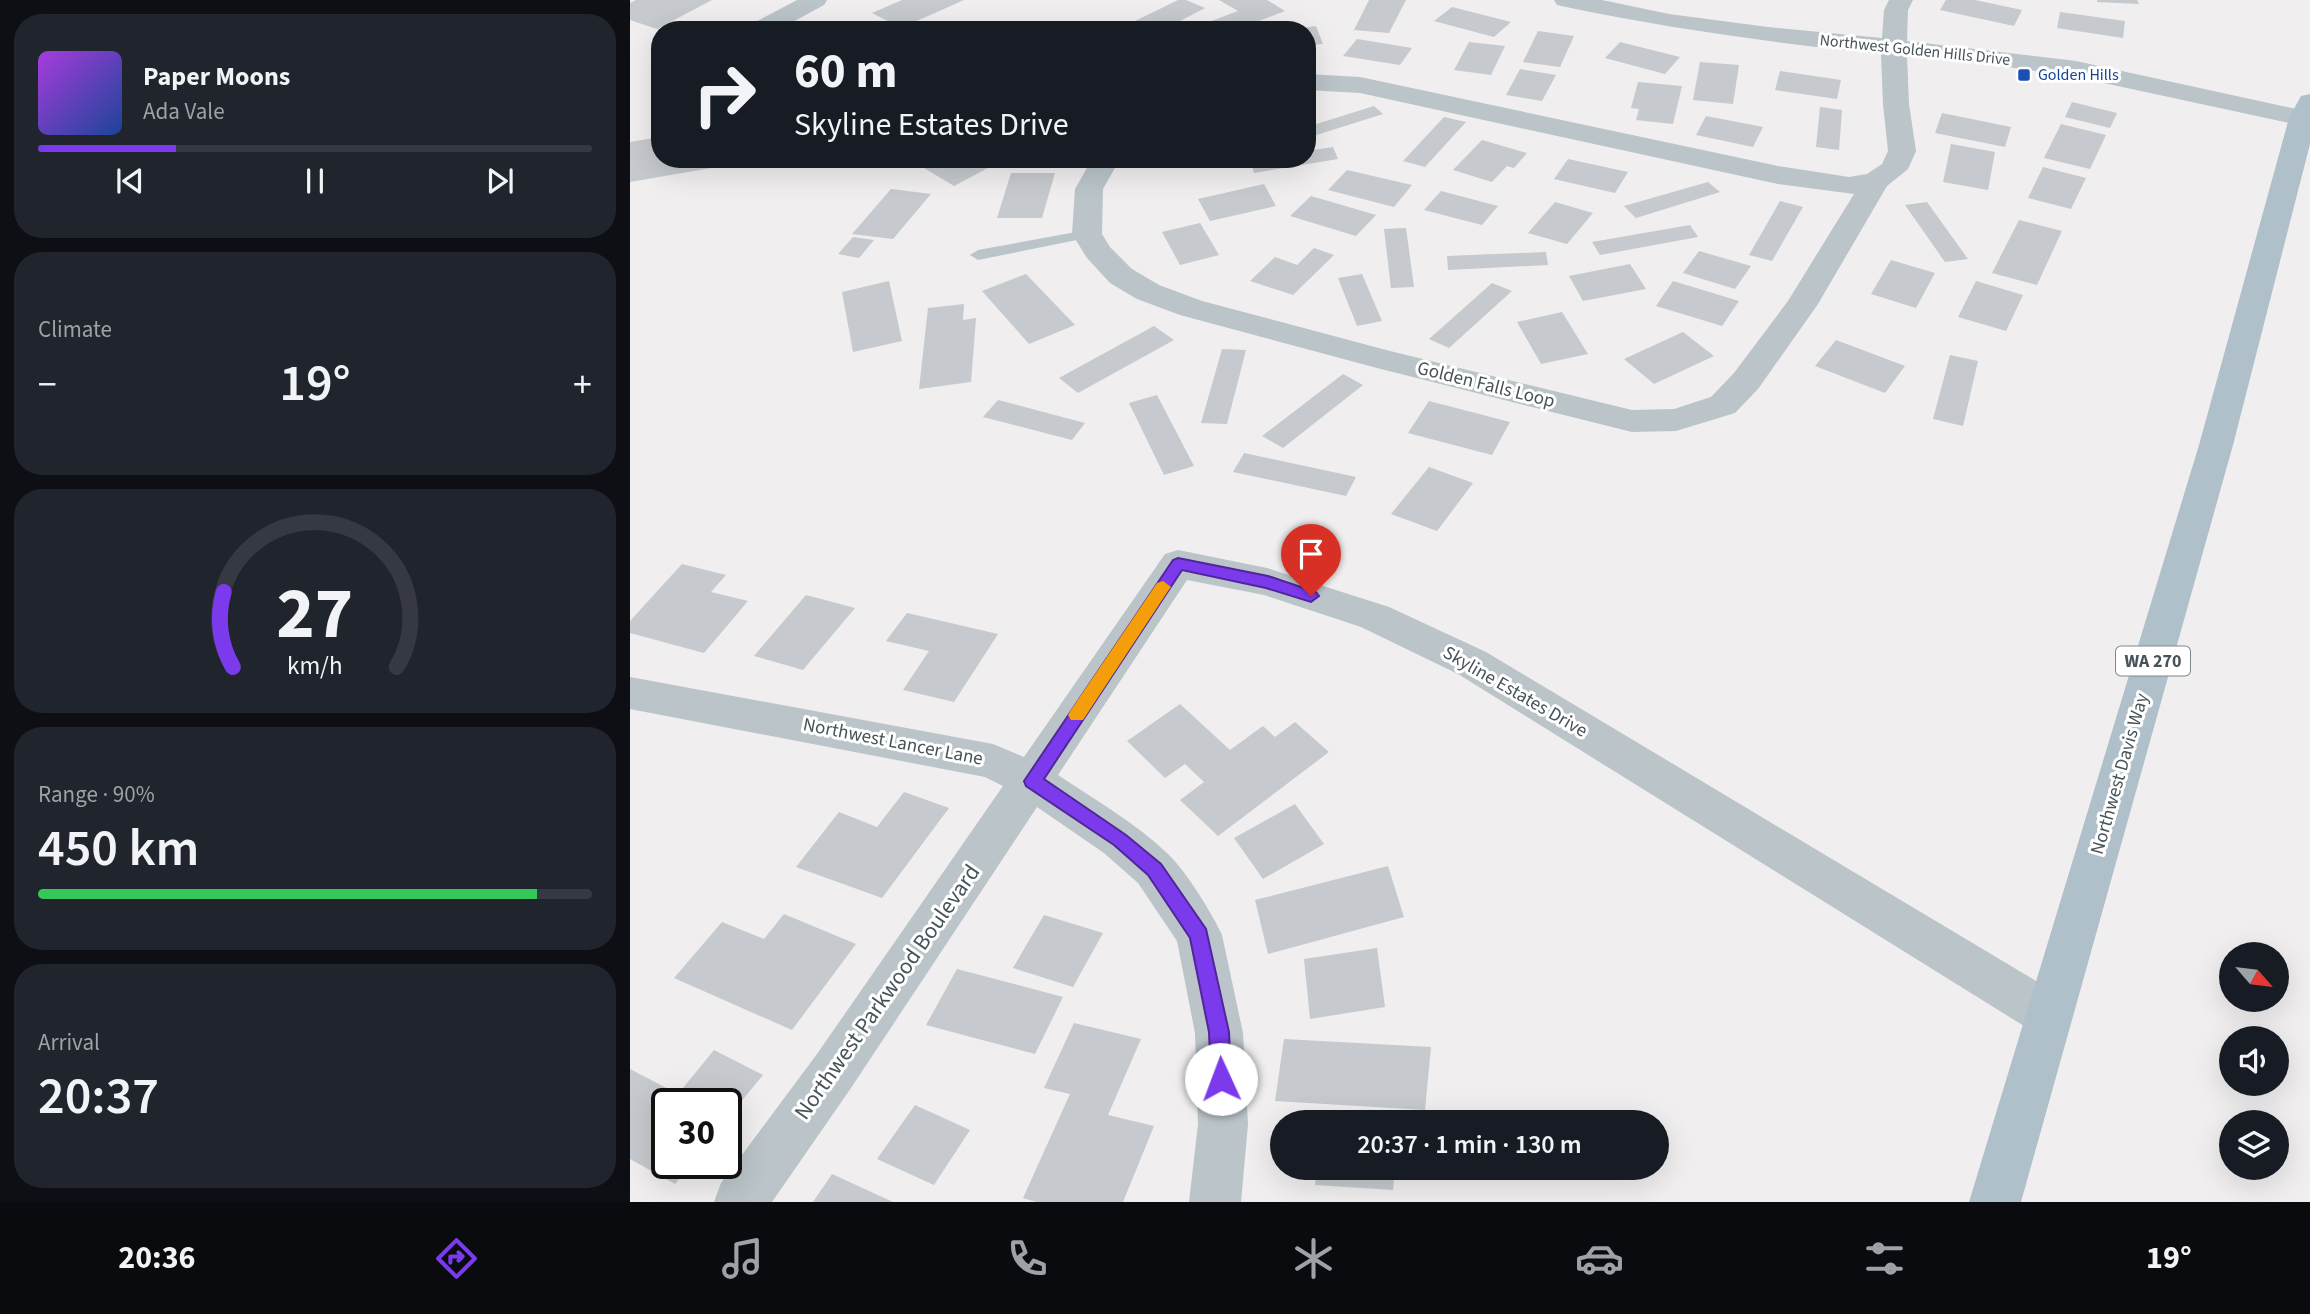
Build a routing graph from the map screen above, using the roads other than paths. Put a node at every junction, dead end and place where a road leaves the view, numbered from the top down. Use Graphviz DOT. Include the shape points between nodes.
graph roads {
  1 [pos="815,0"];
  2 [pos="1566,0"];
  3 [pos="1901,0"];
  4 [pos="775,21"];
  5 [pos="1894,47"];
  6 [pos="1316,83"];
  7 [pos="2307,110"];
  8 [pos="1100,168"];
  9 [pos="1876,181"];
  10 [pos="1087,234"];
  11 [pos="978,255"];
  12 [pos="630,693"];
  13 [pos="1033,781"];
  14 [pos="2049,1016"];
  15 [pos="740,1202"];
  16 [pos="1215,1202"];
  17 [pos="1995,1202"];
  1 -- 4 [label="street"];
  2 -- 5 [label="street, Northwest Golden Hills Drive" via="1669,21"];
  3 -- 5 [label="street, Golden Falls Loop"];
  5 -- 7 [label="street, Northwest Golden Hills Drive" via="2077,69"];
  5 -- 9 [label="street, Golden Falls Loop" via="1902,151 1894,169"];
  6 -- 9 [label="street" via="1360,85 1820,183 1849,186"];
  7 -- 14 [label="main road, Northwest Davis Way / WA 270" via="2216,445"];
  8 -- 10 [label="street" via="1089,189"];
  9 -- 10 [label="street, Golden Falls Loop" via="1802,304 1746,380 1723,405 1676,420 1632,421 1191,307 1148,292 1121,276"];
  10 -- 11 [label="lane"];
  12 -- 13 [label="street, Northwest Lancer Lane" via="993,761"];
  13 -- 14 [label="street, Skyline Estates Drive" via="1178,564 1268,582 1375,617 1472,663"];
  13 -- 15 [label="street, Northwest Parkwood Boulevard"];
  13 -- 16 [label="street, Northwest Lancer Lane" via="1154,869 1199,935 1219,1032 1223,1125"];
  14 -- 17 [label="main road, Northwest Davis Way / WA 270"];
}
